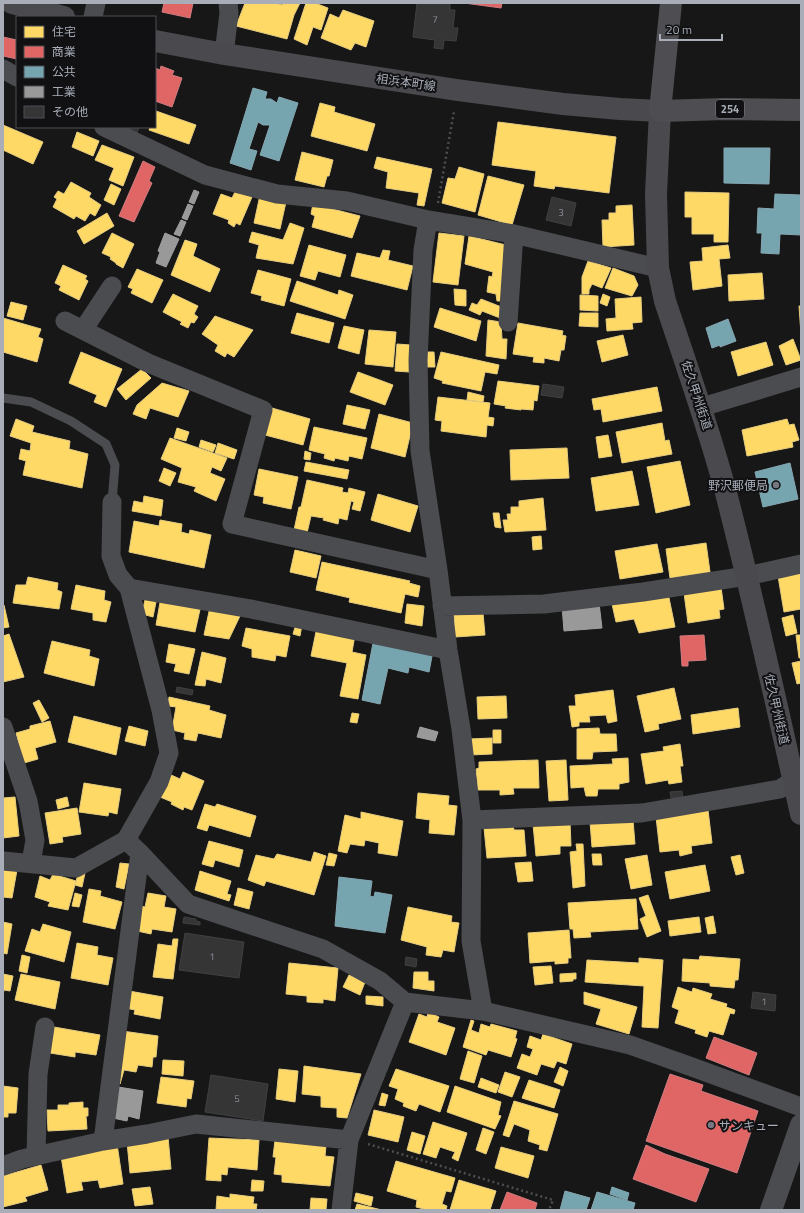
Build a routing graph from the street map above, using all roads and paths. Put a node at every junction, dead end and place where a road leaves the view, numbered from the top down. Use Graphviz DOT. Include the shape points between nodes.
graph roads {
  1 [pos="12,3"];
  2 [pos="96,3"];
  3 [pos="228,3"];
  4 [pos="671,3"];
  5 [pos="60,16"];
  6 [pos="93,16"];
  7 [pos="156,41"];
  8 [pos="224,54"];
  9 [pos="3,69"];
  10 [pos="16,76"];
  11 [pos="457,90"];
  12 [pos="801,110"];
  13 [pos="660,111"];
  14 [pos="106,128"];
  15 [pos="431,220"];
  16 [pos="514,234"];
  17 [pos="658,268"];
  18 [pos="112,286"];
  19 [pos="65,321"];
  20 [pos="508,322"];
  21 [pos="84,330"];
  22 [pos="801,377"];
  23 [pos="3,398"];
  24 [pos="702,408"];
  25 [pos="112,502"];
  26 [pos="801,564"];
  27 [pos="438,570"];
  28 [pos="747,576"];
  29 [pos="129,588"];
  30 [pos="442,606"];
  31 [pos="448,650"];
  32 [pos="3,727"];
  33 [pos="797,780"];
  34 [pos="801,814"];
  35 [pos="472,820"];
  36 [pos="126,840"];
  37 [pos="140,853"];
  38 [pos="3,861"];
  39 [pos="31,863"];
  40 [pos="405,1002"];
  41 [pos="483,1011"];
  42 [pos="46,1027"];
  43 [pos="801,1107"];
  44 [pos="801,1125"];
  45 [pos="349,1140"];
  46 [pos="103,1141"];
  47 [pos="36,1156"];
  48 [pos="3,1166"];
  49 [pos="341,1210"];
  50 [pos="549,1210"];
  51 [pos="771,1210"];
  1 -- 5 [label="main road"];
  2 -- 6 [label="street"];
  3 -- 8 [label="street"];
  4 -- 13 [label="highway"];
  7 -- 8 [label="main road, 相浜本町線"];
  8 -- 11 [label="main road, 相浜本町線"];
  9 -- 10 [label="street"];
  11 -- 13 [label="main road, 相浜本町線" via="563,104"];
  11 -- 15 [label="path"];
  12 -- 13 [label="highway, 254"];
  13 -- 17 [label="main road, 佐久甲州街道" via="656,194"];
  14 -- 15 [label="street" via="204,175 277,194 347,202"];
  15 -- 16 [label="street"];
  15 -- 27 [label="street" via="423,250 418,360 420,451"];
  16 -- 17 [label="street"];
  16 -- 20 [label="street"];
  17 -- 24 [label="main road, 佐久甲州街道" via="666,301"];
  18 -- 21 [label="street"];
  19 -- 21 [label="street"];
  21 -- 27 [label="street" via="148,363 263,410 232,524"];
  22 -- 24 [label="street"];
  23 -- 25 [label="lane" via="31,402 70,421 106,444 116,465"];
  24 -- 28 [label="main road, 佐久甲州街道"];
  25 -- 29 [label="street" via="111,556 118,575"];
  26 -- 28 [label="street"];
  27 -- 30 [label="street"];
  28 -- 30 [label="street" via="544,604"];
  28 -- 33 [label="main road, 佐久甲州街道"];
  29 -- 31 [label="street" via="251,609"];
  29 -- 36 [label="street" via="161,710 169,753 159,782"];
  30 -- 31 [label="street"];
  31 -- 35 [label="street"];
  32 -- 39 [label="street" via="28,801 35,840"];
  33 -- 34 [label="main road, 佐久甲州街道"];
  33 -- 35 [label="street" via="780,789 642,813"];
  35 -- 41 [label="street" via="471,941"];
  36 -- 37 [label="street"];
  36 -- 39 [label="street" via="76,868"];
  37 -- 40 [label="street" via="188,904 323,949 380,981"];
  37 -- 46 [label="street"];
  38 -- 39 [label="street"];
  40 -- 41 [label="street"];
  40 -- 45 [label="street"];
  41 -- 43 [label="street" via="630,1045"];
  42 -- 47 [label="street" via="38,1074"];
  44 -- 51 [label="street"];
  45 -- 46 [label="street" via="196,1124"];
  45 -- 49 [label="street"];
  45 -- 50 [label="path" via="553,1200"];
  46 -- 47 [label="street"];
  47 -- 48 [label="street" via="22,1158"];
}
